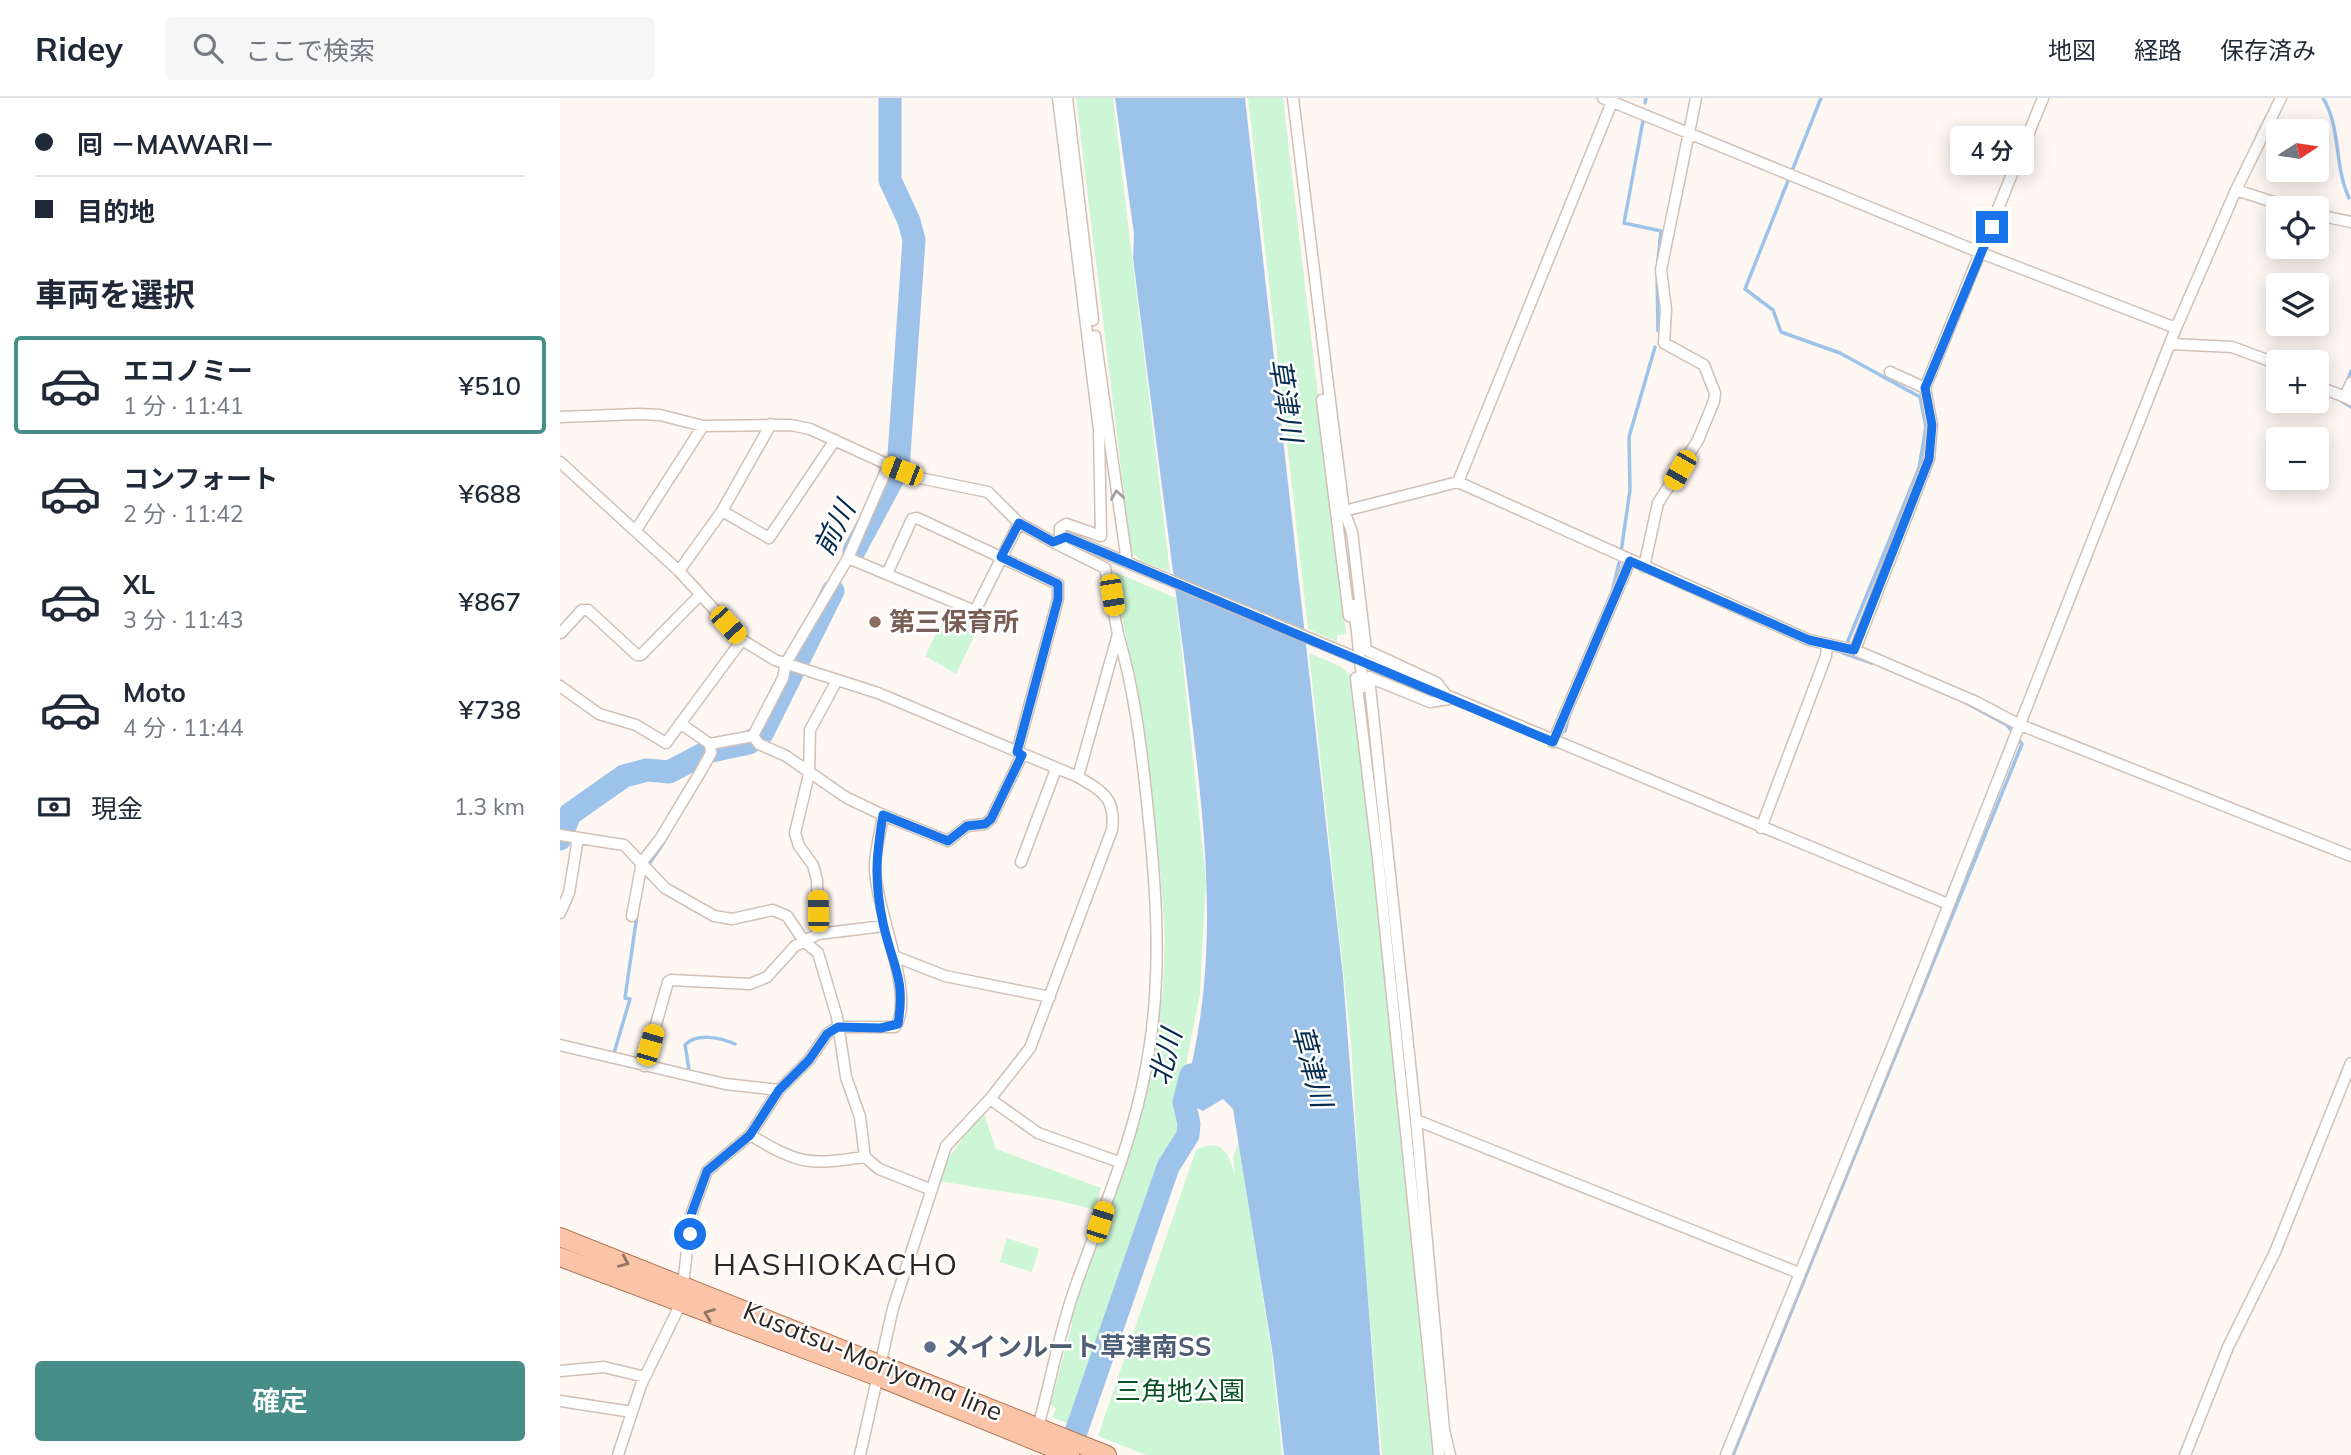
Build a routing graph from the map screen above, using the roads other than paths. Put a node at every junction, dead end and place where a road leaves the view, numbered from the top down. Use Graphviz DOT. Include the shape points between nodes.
graph roads {
  1 [pos="1058,98"];
  2 [pos="1067,98"];
  3 [pos="1287,98"];
  4 [pos="1293,98"];
  5 [pos="1696,98"];
  6 [pos="2043,98"];
  7 [pos="2281,98"];
  8 [pos="1608,100"];
  9 [pos="1690,134"];
  10 [pos="2236,190"];
  11 [pos="2266,200"];
  12 [pos="2329,216"];
  13 [pos="2349,218"];
  14 [pos="1981,253"];
  15 [pos="2176,328"];
  16 [pos="2172,344"];
  17 [pos="2266,360"];
  18 [pos="1890,372"];
  19 [pos="2351,383"];
  20 [pos="1925,388"];
  21 [pos="2329,391"];
  22 [pos="2348,399"];
  23 [pos="560,417"];
  24 [pos="771,424"];
  25 [pos="703,426"];
  26 [pos="835,440"];
  27 [pos="560,462"];
  28 [pos="888,466"];
  29 [pos="1458,482"];
  30 [pos="722,511"];
  31 [pos="1344,511"];
  32 [pos="1019,523"];
  33 [pos="636,530"];
  34 [pos="1057,541"];
  35 [pos="1001,557"];
  36 [pos="848,558"];
  37 [pos="1630,561"];
  38 [pos="1127,562"];
  39 [pos="1644,567"];
  40 [pos="679,571"];
  41 [pos="887,575"];
  42 [pos="700,595"];
  43 [pos="561,633"];
  44 [pos="1118,635"];
  45 [pos="742,640"];
  46 [pos="1827,645"];
  47 [pos="1854,650"];
  48 [pos="1357,660"];
  49 [pos="792,665"];
  50 [pos="836,682"];
  51 [pos="560,685"];
  52 [pos="1449,699"];
  53 [pos="681,724"];
  54 [pos="2018,724"];
  55 [pos="755,738"];
  56 [pos="1553,742"];
  57 [pos="710,744"];
  58 [pos="1019,753"];
  59 [pos="1056,769"];
  60 [pos="808,774"];
  61 [pos="1078,777"];
  62 [pos="1380,797"];
  63 [pos="883,815"];
  64 [pos="1761,828"];
  65 [pos="560,835"];
  66 [pos="578,838"];
  67 [pos="2351,856"];
  68 [pos="642,862"];
  69 [pos="1021,862"];
  70 [pos="1948,904"];
  71 [pos="560,913"];
  72 [pos="632,916"];
  73 [pos="884,926"];
  74 [pos="818,934"];
  75 [pos="804,941"];
  76 [pos="894,956"];
  77 [pos="1050,997"];
  78 [pos="838,1027"];
  79 [pos="560,1045"];
  80 [pos="2351,1063"];
  81 [pos="644,1066"];
  82 [pos="779,1090"];
  83 [pos="990,1100"];
  84 [pos="1416,1120"];
  85 [pos="750,1135"];
  86 [pos="865,1157"];
  87 [pos="1119,1162"];
  88 [pos="932,1189"];
  89 [pos="560,1237"];
  90 [pos="560,1257"];
  91 [pos="1798,1273"];
  92 [pos="683,1295"];
  93 [pos="877,1369"];
  94 [pos="560,1371"];
  95 [pos="645,1377"];
  96 [pos="560,1401"];
  97 [pos="632,1412"];
  98 [pos="1030,1429"];
  99 [pos="1101,1453"];
  100 [pos="618,1455"];
  101 [pos="860,1455"];
  102 [pos="1070,1455"];
  103 [pos="1439,1455"];
  104 [pos="1447,1455"];
  105 [pos="1726,1455"];
  106 [pos="2185,1455"];
  1 -- 34 [label="street" via="1099,430 1101,536 1066,524"];
  38 -- 2 [label="street, one-way"];
  3 -- 48 [label="street"];
  4 -- 31 [label="street"];
  5 -- 9 [label="street"];
  6 -- 14 [label="street"];
  7 -- 10 [label="street"];
  8 -- 9 [label="street"];
  8 -- 29 [label="street"];
  9 -- 14 [label="street"];
  9 -- 39 [label="street" via="1661,270 1664,343 1704,365 1715,393 1698,440 1658,503"];
  10 -- 11 [label="street"];
  10 -- 15 [label="street"];
  12 -- 13 [label="street"];
  14 -- 15 [label="street"];
  14 -- 20 [label="street"];
  15 -- 16 [label="street"];
  16 -- 17 [label="street" via="2232,347"];
  16 -- 54 [label="street"];
  18 -- 20 [label="street"];
  19 -- 22 [label="street"];
  20 -- 47 [label="street" via="1932,425 1929,459"];
  21 -- 22 [label="street"];
  23 -- 25 [label="street" via="660,415"];
  24 -- 25 [label="street"];
  24 -- 26 [label="street" via="810,429"];
  24 -- 30 [label="street"];
  25 -- 33 [label="street"];
  26 -- 28 [label="street"];
  26 -- 30 [label="street" via="769,538"];
  27 -- 33 [label="street"];
  28 -- 32 [label="street" via="930,481 988,492"];
  28 -- 36 [label="street"];
  29 -- 31 [label="street"];
  29 -- 37 [label="street"];
  30 -- 40 [label="street"];
  31 -- 48 [label="street"];
  31 -- 52 [label="street" via="1352,532 1366,650 1437,683"];
  32 -- 34 [label="street"];
  32 -- 35 [label="street"];
  33 -- 40 [label="street"];
  34 -- 38 [label="street" via="1066,537"];
  34 -- 44 [label="street" via="1105,568"];
  35 -- 41 [label="street" via="975,611"];
  35 -- 41 [label="street" via="916,518"];
  35 -- 58 [label="street" via="1058,584"];
  36 -- 41 [label="street"];
  36 -- 49 [label="street"];
  37 -- 39 [label="street"];
  37 -- 56 [label="street"];
  38 -- 48 [label="street"];
  39 -- 46 [label="street"];
  40 -- 42 [label="street"];
  42 -- 43 [label="street" via="641,655 588,610 582,610"];
  42 -- 45 [label="street"];
  44 -- 61 [label="street"];
  44 -- 87 [label="street" via="1146,788 1158,928 1158,981 1150,1048"];
  45 -- 49 [label="street"];
  45 -- 53 [label="street"];
  46 -- 47 [label="street"];
  46 -- 64 [label="street"];
  47 -- 54 [label="street"];
  48 -- 52 [label="street"];
  48 -- 62 [label="street"];
  48 -- 103 [label="street"];
  49 -- 50 [label="street"];
  49 -- 55 [label="street"];
  50 -- 58 [label="street" via="878,693"];
  50 -- 60 [label="street" via="810,730"];
  51 -- 53 [label="street" via="599,714 636,724 666,743"];
  52 -- 56 [label="street"];
  52 -- 62 [label="street" via="1430,702 1369,677"];
  53 -- 57 [label="street"];
  54 -- 67 [label="street"];
  54 -- 70 [label="street"];
  55 -- 57 [label="street"];
  55 -- 60 [label="street"];
  56 -- 64 [label="street"];
  57 -- 68 [label="street" via="706,762"];
  58 -- 59 [label="street"];
  58 -- 63 [label="street" via="991,819 967,826 948,841"];
  59 -- 61 [label="street"];
  59 -- 69 [label="street"];
  60 -- 63 [label="street"];
  60 -- 74 [label="street" via="795,833 817,880"];
  61 -- 77 [label="street" via="1108,799 1114,813 1112,830"];
  62 -- 84 [label="street"];
  63 -- 73 [label="street" via="875,864"];
  64 -- 70 [label="street"];
  65 -- 66 [label="street"];
  66 -- 68 [label="street" via="624,845"];
  66 -- 71 [label="street" via="569,893"];
  68 -- 72 [label="street"];
  68 -- 75 [label="street" via="665,888 700,909 732,919 780,910"];
  70 -- 91 [label="street"];
  73 -- 74 [label="street"];
  73 -- 76 [label="street"];
  74 -- 75 [label="street"];
  75 -- 78 [label="street" via="818,953"];
  75 -- 81 [label="street" via="767,977 750,984 668,982"];
  76 -- 77 [label="street" via="945,976"];
  76 -- 78 [label="street" via="903,998 898,1024"];
  77 -- 83 [label="street" via="1030,1048"];
  78 -- 82 [label="street"];
  78 -- 86 [label="street"];
  79 -- 81 [label="street"];
  80 -- 106 [label="street" via="2275,1252 2228,1347"];
  81 -- 82 [label="street" via="725,1084"];
  82 -- 85 [label="street"];
  83 -- 87 [label="street" via="1038,1133"];
  83 -- 88 [label="street" via="946,1146"];
  84 -- 91 [label="street"];
  84 -- 104 [label="street"];
  85 -- 86 [label="street" via="810,1163"];
  85 -- 92 [label="street" via="707,1171 691,1215"];
  86 -- 88 [label="street" via="879,1169"];
  87 -- 98 [label="street"];
  88 -- 93 [label="street"];
  89 -- 92 [label="main road, Kusatsu-Moriyama line, one-way"];
  90 -- 92 [label="main road, Kusatsu-Moriyama line"];
  91 -- 105 [label="street"];
  92 -- 93 [label="main road, Kusatsu-Moriyama line"];
  92 -- 95 [label="street"];
  93 -- 98 [label="main road, Kusatsu-Moriyama line"];
  93 -- 101 [label="street"];
  94 -- 95 [label="street" via="604,1367"];
  95 -- 97 [label="street"];
  96 -- 97 [label="street"];
  97 -- 100 [label="street"];
  98 -- 99 [label="main road, Kusatsu-Moriyama line"];
  98 -- 102 [label="main road, Kusatsu-Moriyama line"];
}
